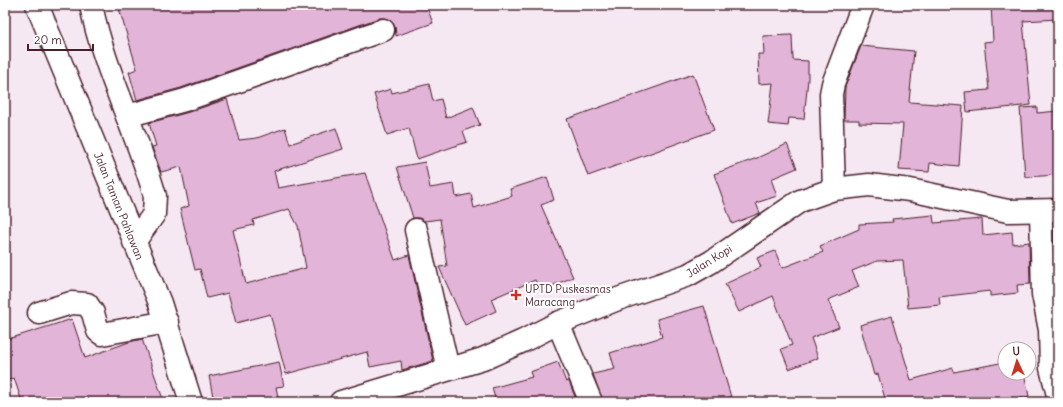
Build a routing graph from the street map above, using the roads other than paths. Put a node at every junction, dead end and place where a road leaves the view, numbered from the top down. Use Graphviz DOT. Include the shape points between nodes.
graph roads {
  1 [pos="91,5"];
  2 [pos="863,5"];
  3 [pos="38,8"];
  4 [pos="383,30"];
  5 [pos="127,116"];
  6 [pos="834,189"];
  7 [pos="1050,211"];
  8 [pos="416,230"];
  9 [pos="134,242"];
  10 [pos="39,313"];
  11 [pos="168,322"];
  12 [pos="558,323"];
  13 [pos="448,369"];
  14 [pos="1058,395"];
  15 [pos="191,402"];
  16 [pos="341,402"];
  17 [pos="591,402"];
  1 -- 5 [label="street" via="94,21"];
  2 -- 6 [label="street" via="832,89"];
  3 -- 9 [label="street, Jalan Taman Pahlawan"];
  4 -- 5 [label="street" via="184,100"];
  5 -- 9 [label="street" via="152,184 156,203 154,214"];
  6 -- 7 [label="street, Jalan Kopi" via="869,185 910,190 1008,211"];
  6 -- 12 [label="street, Jalan Kopi" via="800,201 688,275"];
  7 -- 14 [label="street" via="1044,294 1050,330 1051,368"];
  8 -- 13 [label="street"];
  9 -- 11 [label="street, Jalan Taman Pahlawan"];
  10 -- 11 [label="street" via="71,303 87,304 98,331 102,334"];
  11 -- 15 [label="street, Jalan Taman Pahlawan"];
  12 -- 13 [label="street, Jalan Kopi" via="500,352"];
  12 -- 17 [label="street"];
  13 -- 16 [label="street, Jalan Kopi"];
}
